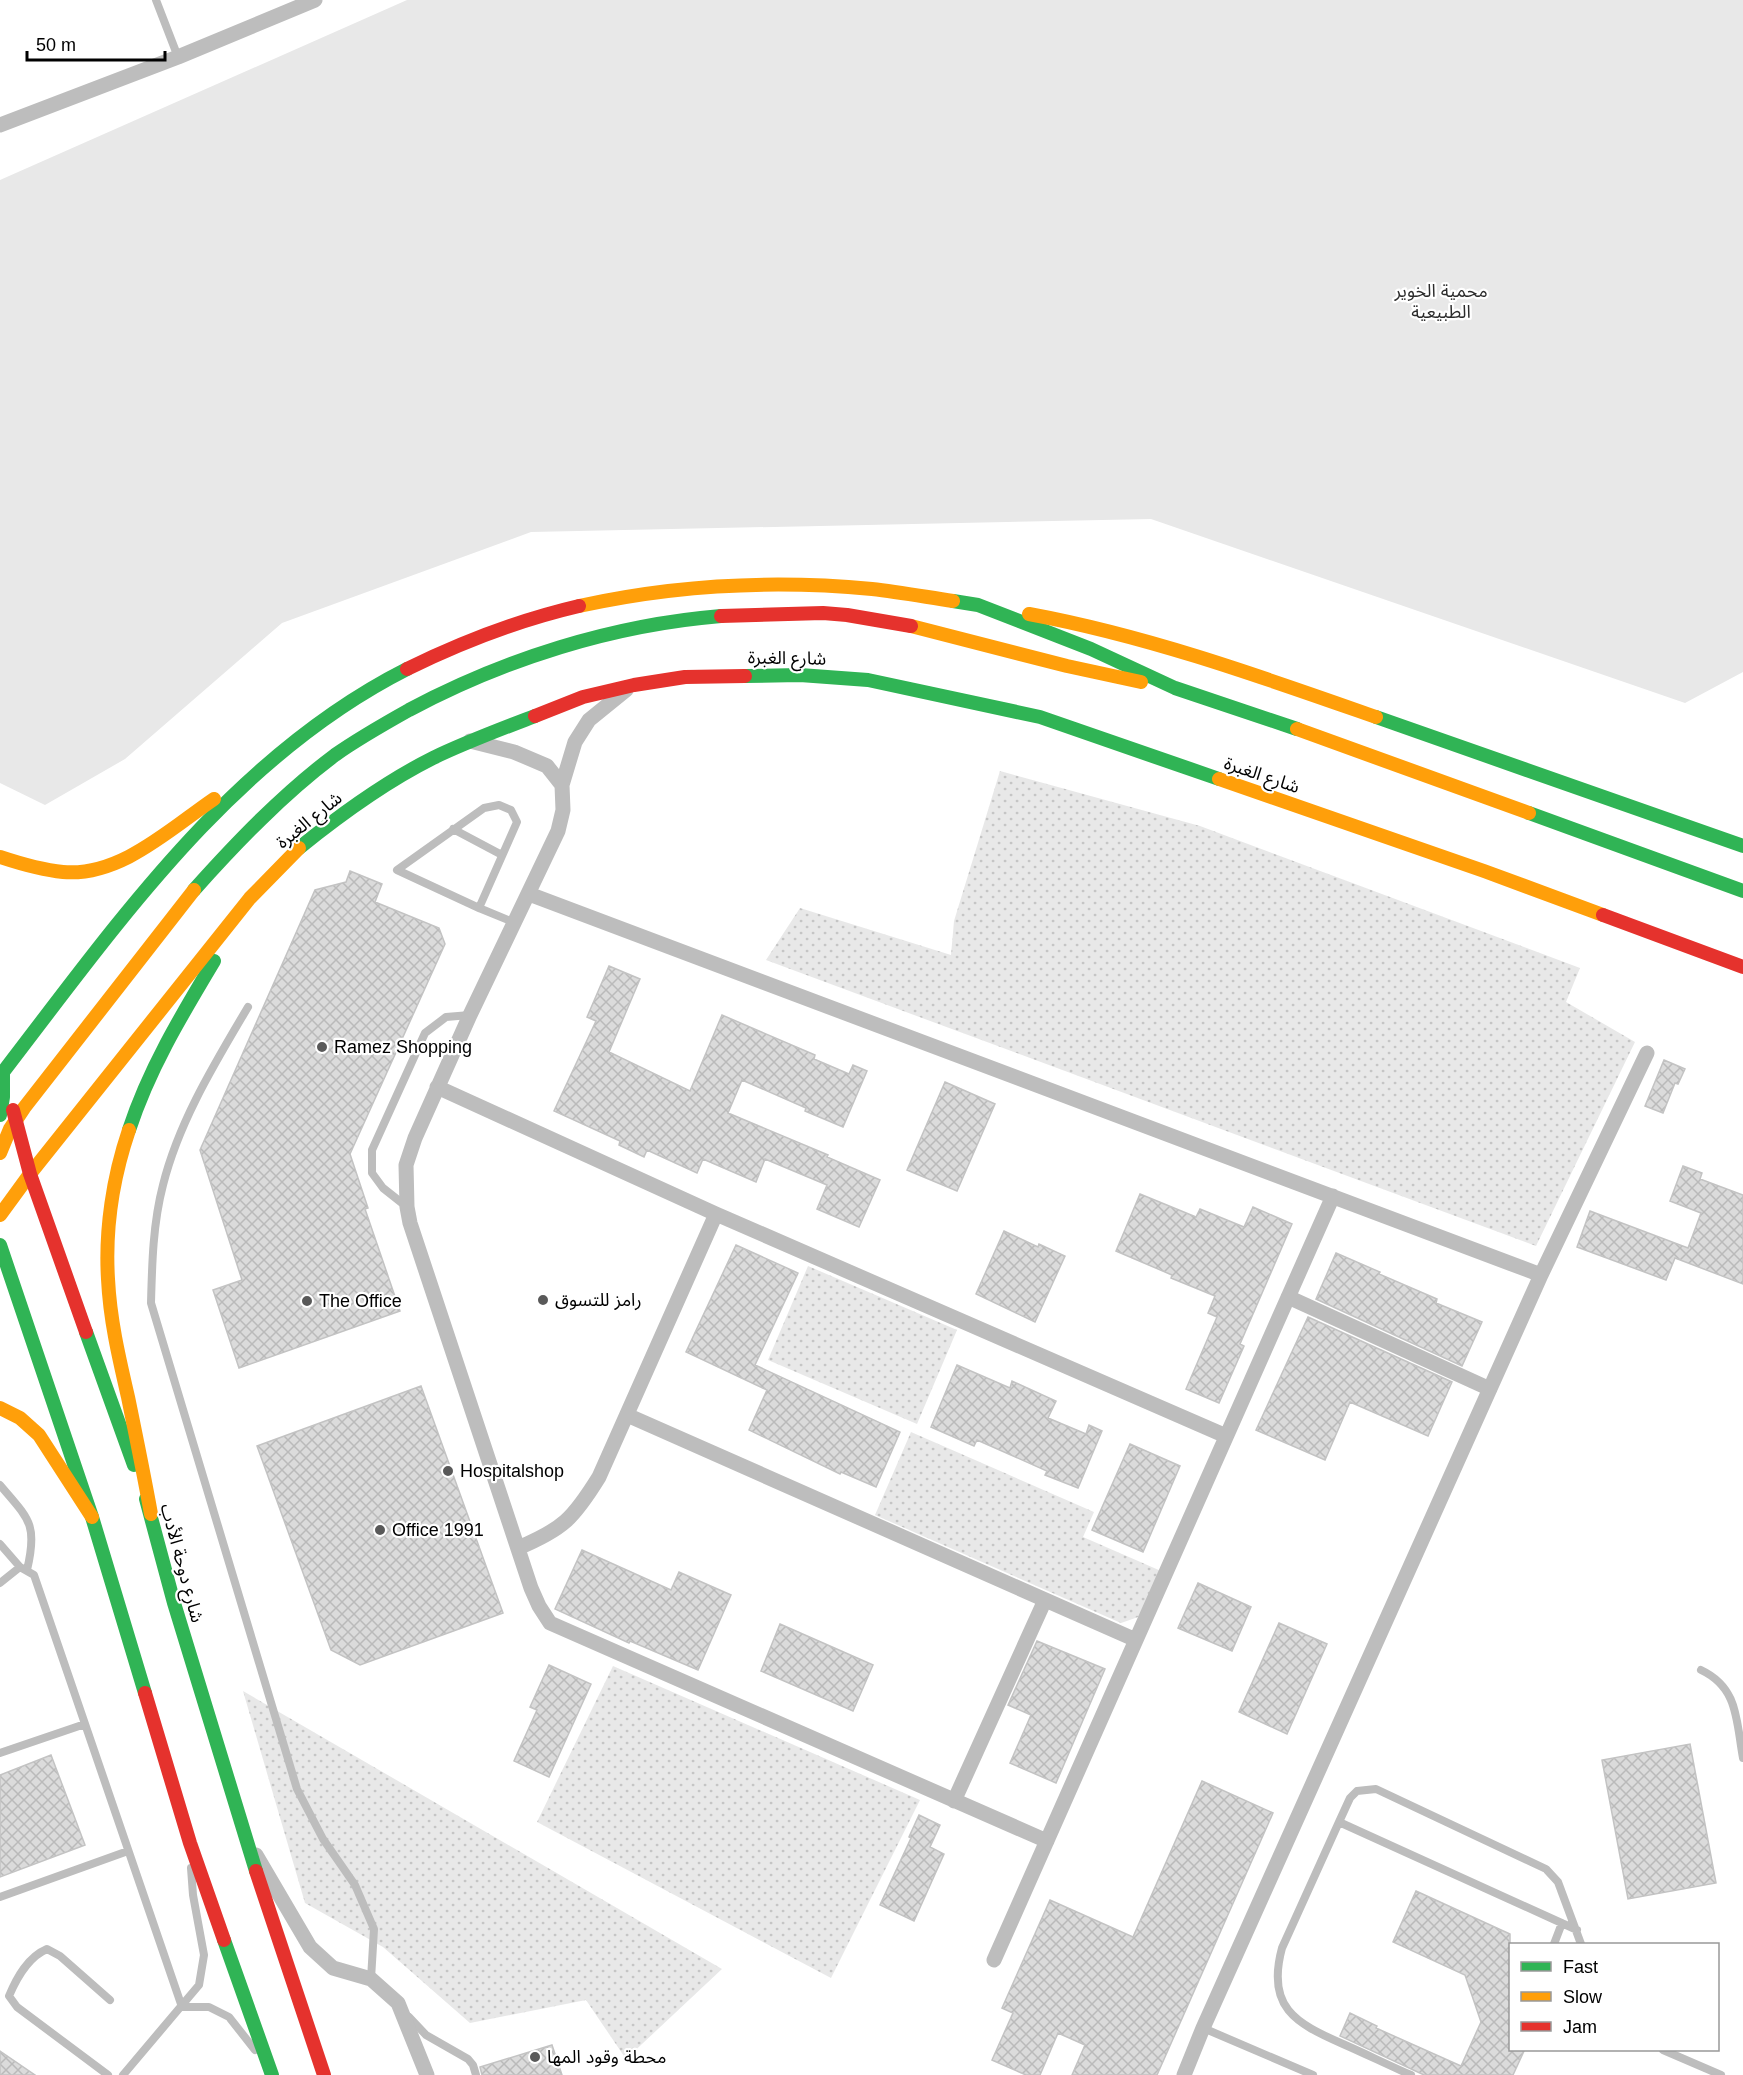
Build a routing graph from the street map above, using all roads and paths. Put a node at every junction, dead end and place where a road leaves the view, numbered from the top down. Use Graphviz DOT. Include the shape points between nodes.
graph roads {
  1 [pos="156,0"];
  2 [pos="315,0"];
  3 [pos="178,57"];
  4 [pos="0,125"];
  5 [pos="978,605"];
  6 [pos="634,685"];
  7 [pos="1175,688"];
  8 [pos="470,741"];
  9 [pos="262,767"];
  10 [pos="562,785"];
  11 [pos="453,829"];
  12 [pos="1743,846"];
  13 [pos="502,855"];
  14 [pos="0,857"];
  15 [pos="1743,891"];
  16 [pos="529,894"];
  17 [pos="250,898"];
  18 [pos="479,908"];
  19 [pos="513,922"];
  20 [pos="1743,967"];
  21 [pos="248,1007"];
  22 [pos="470,1015"];
  23 [pos="1647,1053"];
  24 [pos="1,1070"];
  25 [pos="437,1087"];
  26 [pos="0,1115"];
  27 [pos="15,1119"];
  28 [pos="0,1153"];
  29 [pos="30,1174"];
  30 [pos="1333,1196"];
  31 [pos="407,1207"];
  32 [pos="716,1214"];
  33 [pos="0,1215"];
  34 [pos="0,1245"];
  35 [pos="1541,1275"];
  36 [pos="1288,1297"];
  37 [pos="1490,1389"];
  38 [pos="0,1408"];
  39 [pos="627,1415"];
  40 [pos="1226,1436"];
  41 [pos="0,1485"];
  42 [pos="151,1514"];
  43 [pos="92,1517"];
  44 [pos="0,1544"];
  45 [pos="518,1548"];
  46 [pos="24,1568"];
  47 [pos="0,1583"];
  48 [pos="1045,1600"];
  49 [pos="1136,1640"];
  50 [pos="1701,1670"];
  51 [pos="85,1724"];
  52 [pos="0,1753"];
  53 [pos="1743,1758"];
  54 [pos="954,1801"];
  55 [pos="1339,1822"];
  56 [pos="243,1833"];
  57 [pos="1047,1841"];
  58 [pos="190,1843"];
  59 [pos="128,1851"];
  60 [pos="0,1897"];
  61 [pos="1562,1923"];
  62 [pos="1576,1930"];
  63 [pos="1554,1943"];
  64 [pos="1581,1943"];
  65 [pos="994,1960"];
  66 [pos="371,1979"];
  67 [pos="110,2001"];
  68 [pos="398,2002"];
  69 [pos="182,2007"];
  70 [pos="1203,2028"];
  71 [pos="1667,2051"];
  72 [pos="271,2072"];
  73 [pos="108,2075"];
  74 [pos="123,2075"];
  75 [pos="324,2075"];
  76 [pos="427,2075"];
  77 [pos="476,2075"];
  78 [pos="1184,2075"];
  79 [pos="1314,2075"];
  80 [pos="1411,2075"];
  81 [pos="1721,2075"];
  1 -- 3 [label="lane"];
  2 -- 3 [label="street"];
  3 -- 4 [label="street"];
  5 -- 7 [label="main road" via="1091,649"];
  5 -- 9 [label="main road" via="872,589 748,586 621,597 567,609 454,646 402,672 359,696"];
  5 -- 12 [label="main road" via="1047,617 1180,651"];
  6 -- 8 [label="main road, شارع الغبرة" via="583,697"];
  6 -- 10 [label="street" via="605,706 581,731"];
  6 -- 20 [label="main road, شارع الغبرة" via="685,677 740,675 868,680 1040,717 1484,871"];
  7 -- 15 [label="main road"];
  7 -- 27 [label="main road" via="1105,675 912,626 844,615 757,614 651,624 587,638 521,659 464,681 398,716 336,755 279,803 172,916"];
  8 -- 10 [label="street" via="514,752 547,766"];
  8 -- 17 [label="main road, شارع الغبرة" via="431,759 331,822"];
  9 -- 14 [label="main road" via="116,864 86,872 47,872"];
  9 -- 24 [label="main road" via="214,812 128,909"];
  10 -- 16 [label="street" via="563,810 558,831"];
  11 -- 13 [label="lane"];
  11 -- 13 [label="lane" via="484,808 499,805 512,810 517,822"];
  11 -- 18 [label="lane" via="398,870"];
  13 -- 18 [label="lane"];
  16 -- 19 [label="street"];
  16 -- 30 [label="street"];
  17 -- 29 [label="main road, شارع الغبرة"];
  17 -- 42 [label="main road" via="165,1044 145,1088 123,1152 109,1217 111,1314"];
  18 -- 19 [label="lane"];
  19 -- 22 [label="street"];
  21 -- 66 [label="lane" via="186,1118 163,1185 152,1257 151,1304 297,1789 322,1839 355,1885 374,1929"];
  22 -- 25 [label="street"];
  22 -- 31 [label="lane" via="446,1017 425,1033 372,1150 372,1173 383,1188"];
  23 -- 35 [label="street"];
  24 -- 26 [label="main road"];
  24 -- 27 [label="main road, شارع دوحة الأدب"];
  25 -- 31 [label="street" via="406,1165"];
  25 -- 32 [label="street"];
  27 -- 28 [label="main road"];
  27 -- 29 [label="main road, شارع دوحة الأدب"];
  29 -- 33 [label="main road, شارع الغبرة"];
  29 -- 42 [label="main road, شارع دوحة الأدب"];
  30 -- 35 [label="street"];
  30 -- 36 [label="street"];
  31 -- 45 [label="street"];
  32 -- 39 [label="street"];
  32 -- 40 [label="street"];
  34 -- 43 [label="main road"];
  35 -- 37 [label="street"];
  36 -- 37 [label="street"];
  36 -- 40 [label="street"];
  37 -- 70 [label="street"];
  38 -- 43 [label="main road" via="20,1418 39,1435"];
  39 -- 45 [label="street" via="585,1501 554,1532"];
  39 -- 48 [label="street"];
  40 -- 49 [label="street"];
  41 -- 46 [label="lane" via="29,1521 33,1545"];
  42 -- 56 [label="main road, شارع دوحة الأدب"];
  43 -- 58 [label="main road"];
  44 -- 46 [label="lane"];
  45 -- 54 [label="street" via="539,1606 550,1623"];
  46 -- 47 [label="lane"];
  46 -- 51 [label="lane" via="34,1575"];
  48 -- 49 [label="street"];
  48 -- 54 [label="street"];
  49 -- 57 [label="street"];
  50 -- 53 [label="lane" via="1726,1688"];
  51 -- 52 [label="lane"];
  51 -- 59 [label="lane"];
  54 -- 57 [label="street"];
  55 -- 61 [label="lane"];
  55 -- 62 [label="lane" via="1357,1791 1385,1792 1546,1869 1558,1882"];
  55 -- 80 [label="lane" via="1282,1948 1277,1986 1290,2012 1311,2030"];
  56 -- 66 [label="street" via="310,1947 333,1968"];
  56 -- 75 [label="main road, شارع دوحة الأدب"];
  57 -- 65 [label="street"];
  58 -- 69 [label="lane" via="193,1894 204,1955 199,1984"];
  58 -- 72 [label="main road"];
  59 -- 60 [label="lane"];
  59 -- 69 [label="lane"];
  61 -- 62 [label="lane"];
  61 -- 63 [label="lane"];
  62 -- 64 [label="lane"];
  66 -- 68 [label="street"];
  67 -- 73 [label="lane" via="47,1949 35,1954 9,1996 17,2007"];
  68 -- 76 [label="street"];
  68 -- 77 [label="lane" via="426,2036 468,2059"];
  69 -- 72 [label="lane" via="209,2007 229,2017"];
  69 -- 74 [label="lane"];
  70 -- 78 [label="street"];
  70 -- 79 [label="lane"];
  71 -- 81 [label="lane"];
}
